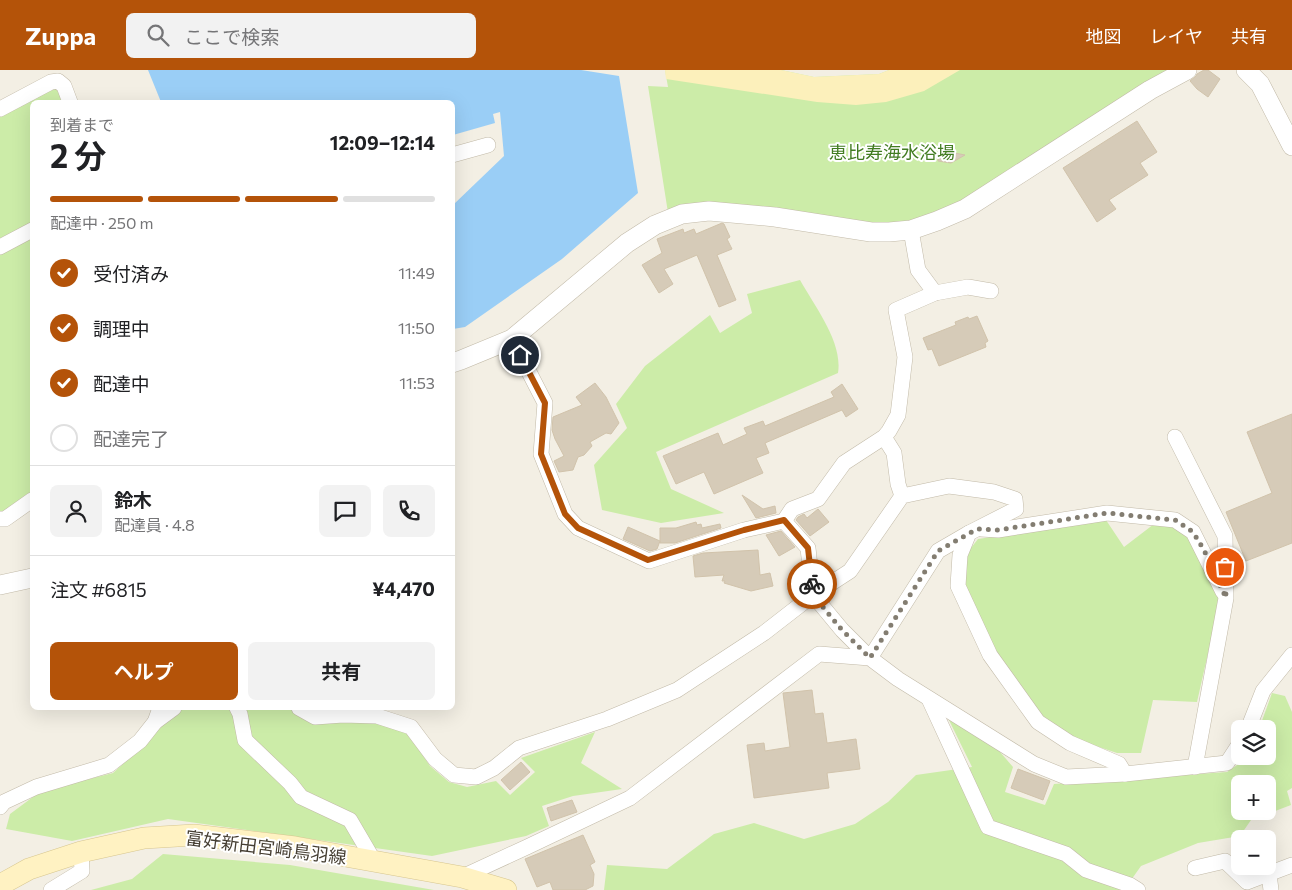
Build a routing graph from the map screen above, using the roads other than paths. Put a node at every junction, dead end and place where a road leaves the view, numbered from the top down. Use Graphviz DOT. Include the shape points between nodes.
graph roads {
  1 [pos="1187,70"];
  2 [pos="1246,70"];
  3 [pos="69,100"];
  4 [pos="0,109"];
  5 [pos="488,145"];
  6 [pos="1292,146"];
  7 [pos="455,155"];
  8 [pos="911,230"];
  9 [pos="30,231"];
  10 [pos="0,247"];
  11 [pos="991,291"];
  12 [pos="935,293"];
  13 [pos="512,339"];
  14 [pos="455,362"];
  15 [pos="884,437"];
  16 [pos="1175,437"];
  17 [pos="902,496"];
  18 [pos="30,501"];
  19 [pos="0,518"];
  20 [pos="784,520"];
  21 [pos="973,531"];
  22 [pos="30,578"];
  23 [pos="0,585"];
  24 [pos="813,595"];
  25 [pos="1226,598"];
  26 [pos="1292,655"];
  27 [pos="870,658"];
  28 [pos="929,699"];
  29 [pos="169,710"];
  30 [pos="237,710"];
  31 [pos="303,710"];
  32 [pos="157,715"];
  33 [pos="1252,720"];
  34 [pos="1231,757"];
  35 [pos="1195,767"];
  36 [pos="1125,774"];
  37 [pos="0,806"];
  38 [pos="81,852"];
  39 [pos="374,861"];
  40 [pos="1292,865"];
  41 [pos="1231,867"];
  42 [pos="1195,868"];
  43 [pos="1276,871"];
  44 [pos="1239,875"];
  45 [pos="1266,875"];
  46 [pos="1269,875"];
  47 [pos="462,877"];
  48 [pos="0,885"];
  49 [pos="52,890"];
  50 [pos="506,890"];
  51 [pos="1138,890"];
  52 [pos="1272,890"];
  1 -- 8 [label="street" via="1150,90 965,209"];
  2 -- 6 [label="street" via="1260,84"];
  3 -- 4 [label="street" via="64,86 58,81"];
  5 -- 7 [label="street"];
  8 -- 12 [label="street" via="918,270"];
  8 -- 13 [label="street" via="871,232 709,211 682,214 655,225 627,243"];
  9 -- 10 [label="street"];
  11 -- 12 [label="street" via="968,287"];
  12 -- 15 [label="street" via="896,310 905,357 898,415"];
  13 -- 14 [label="street"];
  13 -- 20 [label="street" via="545,403 541,454 565,514 578,528 648,560"];
  15 -- 17 [label="street" via="894,453"];
  15 -- 20 [label="street" via="844,463 818,499 792,509"];
  16 -- 25 [label="street" via="1225,536"];
  17 -- 21 [label="street" via="949,486 994,492 1015,499 1016,510"];
  17 -- 24 [label="street" via="850,571"];
  18 -- 19 [label="street" via="5,519"];
  20 -- 24 [label="street" via="808,548"];
  21 -- 25 [label="street" via="1107,513 1175,520 1193,532"];
  21 -- 27 [label="street" via="938,551"];
  21 -- 36 [label="street" via="960,555 958,586 990,655 1038,722 1070,743 1119,764"];
  22 -- 23 [label="street"];
  24 -- 27 [label="street"];
  24 -- 31 [label="street" via="764,633 677,690 607,719 519,748 494,768 476,777 454,775 434,759 411,727 377,716 316,717"];
  25 -- 35 [label="street"];
  26 -- 33 [label="street" via="1263,691"];
  27 -- 28 [label="street"];
  27 -- 47 [label="street" via="819,654 630,798"];
  28 -- 36 [label="street" via="1034,764 1066,776"];
  28 -- 51 [label="street" via="988,827 1066,854 1086,870"];
  29 -- 32 [label="street"];
  30 -- 39 [label="street" via="245,740 301,797 350,820"];
  32 -- 37 [label="street" via="140,741 109,765 36,787"];
  34 -- 35 [label="street" via="1227,763"];
  35 -- 36 [label="street"];
  38 -- 39 [label="main road, 富好新田宮崎鳥羽線" via="144,838 194,835 295,847"];
  38 -- 48 [label="main road, 富好新田宮崎鳥羽線" via="29,869"];
  38 -- 49 [label="street" via="82,871"];
  39 -- 47 [label="main road, 富好新田宮崎鳥羽線"];
  40 -- 43 [label="street"];
  41 -- 42 [label="street" via="1224,861"];
  44 -- 45 [label="street" via="1247,882"];
  46 -- 52 [label="street"];
  47 -- 50 [label="main road, 富好新田宮崎鳥羽線"];
}
